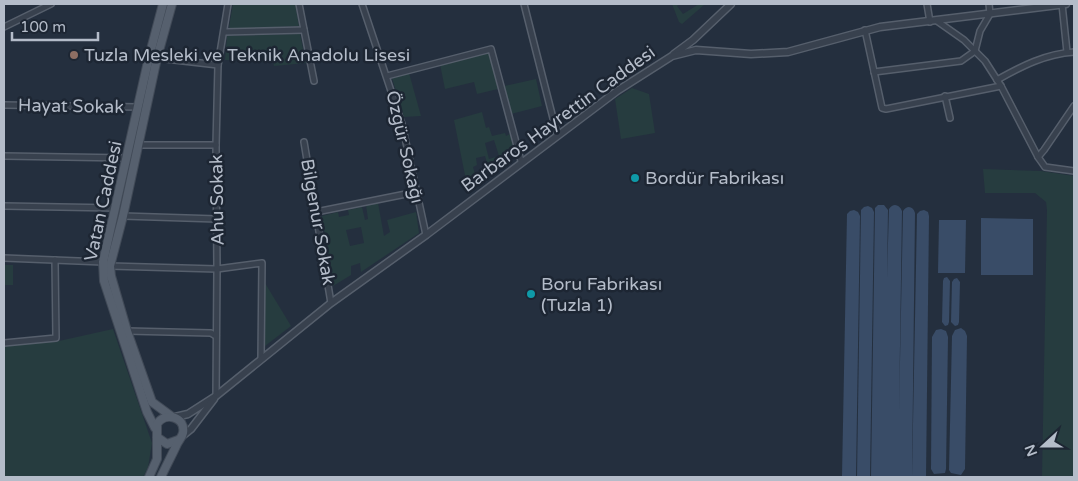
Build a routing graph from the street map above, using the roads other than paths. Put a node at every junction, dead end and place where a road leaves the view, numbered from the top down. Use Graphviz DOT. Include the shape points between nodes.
graph roads {
  1 [pos="51,4"];
  2 [pos="163,4"];
  3 [pos="172,4"];
  4 [pos="228,4"];
  5 [pos="299,4"];
  6 [pos="362,4"];
  7 [pos="524,4"];
  8 [pos="730,4"];
  9 [pos="927,4"];
  10 [pos="989,4"];
  11 [pos="1062,4"];
  12 [pos="1066,4"];
  13 [pos="990,14"];
  14 [pos="937,21"];
  15 [pos="930,22"];
  16 [pos="4,28"];
  17 [pos="304,30"];
  18 [pos="865,30"];
  19 [pos="224,32"];
  20 [pos="975,51"];
  21 [pos="1067,52"];
  22 [pos="1074,52"];
  23 [pos="672,56"];
  24 [pos="158,58"];
  25 [pos="218,65"];
  26 [pos="874,72"];
  27 [pos="387,76"];
  28 [pos="314,80"];
  29 [pos="996,80"];
  30 [pos="1001,86"];
  31 [pos="945,96"];
  32 [pos="4,105"];
  33 [pos="1074,106"];
  34 [pos="139,108"];
  35 [pos="1071,116"];
  36 [pos="950,118"];
  37 [pos="557,134"];
  38 [pos="304,142"];
  39 [pos="139,145"];
  40 [pos="216,145"];
  41 [pos="4,156"];
  42 [pos="1038,157"];
  43 [pos="127,158"];
  44 [pos="521,161"];
  45 [pos="1074,171"];
  46 [pos="416,192"];
  47 [pos="4,206"];
  48 [pos="116,208"];
  49 [pos="316,212"];
  50 [pos="124,216"];
  51 [pos="217,219"];
  52 [pos="426,235"];
  53 [pos="4,258"];
  54 [pos="55,260"];
  55 [pos="106,264"];
  56 [pos="217,270"];
  57 [pos="331,303"];
  58 [pos="127,331"];
  59 [pos="216,336"];
  60 [pos="4,343"];
  61 [pos="261,359"];
  62 [pos="216,396"];
  63 [pos="173,417"];
  64 [pos="156,432"];
  65 [pos="180,439"];
  66 [pos="149,477"];
  67 [pos="161,477"];
  1 -- 16 [label="street"];
  2 -- 34 [label="main road, Vatan Caddesi"];
  3 -- 24 [label="main road, Vatan Caddesi"];
  4 -- 19 [label="street, Ahu Sokak"];
  5 -- 17 [label="street"];
  6 -- 27 [label="street, Özgür Sokağı"];
  7 -- 37 [label="street"];
  8 -- 23 [label="street"];
  9 -- 15 [label="street"];
  10 -- 13 [label="street"];
  11 -- 12 [label="street, Barbaros Hayrettin Caddesi"];
  11 -- 13 [label="street, Barbaros Hayrettin Caddesi"];
  11 -- 21 [label="street"];
  13 -- 14 [label="street, Barbaros Hayrettin Caddesi"];
  13 -- 20 [label="street" via="980,31"];
  14 -- 15 [label="street, Barbaros Hayrettin Caddesi"];
  14 -- 20 [label="street"];
  15 -- 18 [label="street, Barbaros Hayrettin Caddesi"];
  17 -- 19 [label="street"];
  17 -- 28 [label="street"];
  18 -- 23 [label="street, Barbaros Hayrettin Caddesi" via="788,52 751,54 696,50"];
  18 -- 26 [label="street"];
  19 -- 25 [label="street, Ahu Sokak"];
  20 -- 26 [label="street" via="961,61"];
  20 -- 29 [label="street"];
  21 -- 22 [label="street"];
  21 -- 29 [label="street" via="1028,62"];
  23 -- 37 [label="street, Barbaros Hayrettin Caddesi"];
  24 -- 25 [label="street"];
  24 -- 39 [label="main road, Vatan Caddesi"];
  25 -- 40 [label="street, Ahu Sokak"];
  26 -- 31 [label="street" via="882,108 886,110"];
  27 -- 44 [label="street" via="491,48"];
  27 -- 46 [label="street, Özgür Sokağı" via="402,124"];
  29 -- 30 [label="street"];
  30 -- 31 [label="street"];
  30 -- 42 [label="street"];
  31 -- 36 [label="street"];
  32 -- 34 [label="street, Hayat Sokak"];
  33 -- 35 [label="street"];
  34 -- 43 [label="main road, Vatan Caddesi"];
  35 -- 42 [label="street"];
  37 -- 44 [label="street, Barbaros Hayrettin Caddesi"];
  38 -- 49 [label="street, Bilgenur Sokak"];
  39 -- 40 [label="street"];
  39 -- 50 [label="main road, Vatan Caddesi"];
  40 -- 51 [label="street, Ahu Sokak"];
  41 -- 43 [label="street"];
  42 -- 45 [label="street" via="1046,167"];
  43 -- 48 [label="main road, Vatan Caddesi"];
  44 -- 52 [label="street, Barbaros Hayrettin Caddesi"];
  46 -- 49 [label="street"];
  46 -- 52 [label="street, Özgür Sokağı"];
  47 -- 48 [label="street"];
  48 -- 55 [label="main road, Vatan Caddesi"];
  49 -- 57 [label="street, Bilgenur Sokak"];
  50 -- 51 [label="street"];
  50 -- 55 [label="main road, Vatan Caddesi"];
  51 -- 56 [label="street, Ahu Sokak"];
  52 -- 57 [label="street, Barbaros Hayrettin Caddesi"];
  53 -- 54 [label="street"];
  54 -- 55 [label="street"];
  54 -- 60 [label="street" via="56,338"];
  55 -- 56 [label="street"];
  55 -- 58 [label="main road, Vatan Caddesi"];
  55 -- 64 [label="main road, Vatan Caddesi" via="104,281"];
  56 -- 59 [label="street, Ahu Sokak"];
  56 -- 61 [label="street" via="262,263"];
  57 -- 61 [label="street, Barbaros Hayrettin Caddesi"];
  58 -- 59 [label="street" via="212,333"];
  58 -- 63 [label="main road, Vatan Caddesi" via="152,402"];
  59 -- 62 [label="street, Ahu Sokak"];
  61 -- 62 [label="street, Barbaros Hayrettin Caddesi"];
  62 -- 63 [label="street" via="188,414"];
  62 -- 65 [label="street"];
  63 -- 64 [label="main road" via="166,416 159,421"];
  63 -- 65 [label="main road" via="181,424 183,432"];
  64 -- 65 [label="main road" via="167,444"];
  64 -- 66 [label="main road" via="158,459"];
  65 -- 67 [label="main road"];
}
